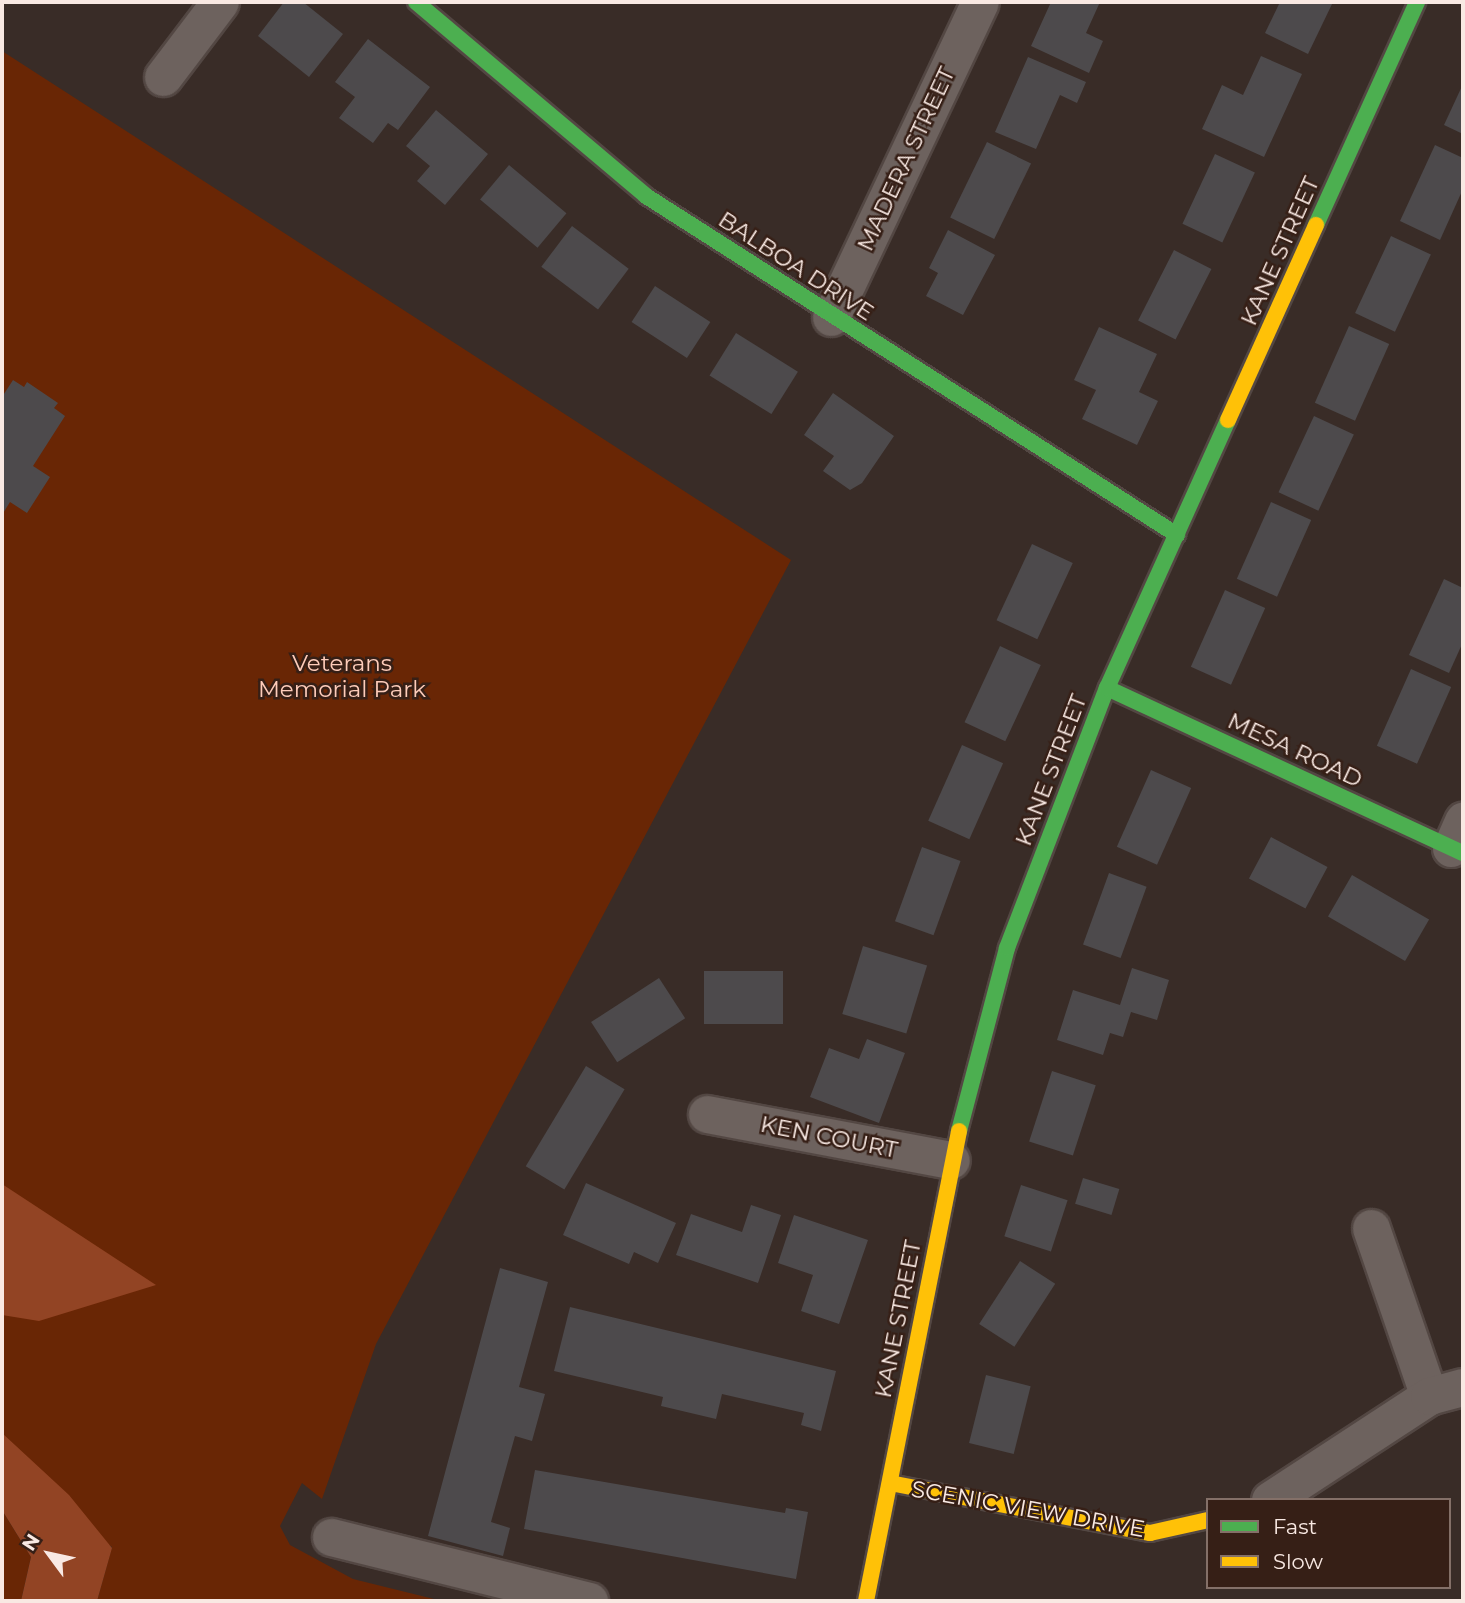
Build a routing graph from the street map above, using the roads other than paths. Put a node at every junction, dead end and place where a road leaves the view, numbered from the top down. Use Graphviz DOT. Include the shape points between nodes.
graph roads {
  1 [pos="220,2"];
  2 [pos="416,2"];
  3 [pos="980,2"];
  4 [pos="1417,2"];
  5 [pos="163,77"];
  6 [pos="831,317"];
  7 [pos="1177,535"];
  8 [pos="1107,688"];
  9 [pos="1459,841"];
  10 [pos="707,1114"];
  11 [pos="951,1160"];
  12 [pos="1371,1228"];
  13 [pos="1446,1391"];
  14 [pos="890,1483"];
  15 [pos="1273,1498"];
  16 [pos="1206,1520"];
  17 [pos="331,1537"];
  18 [pos="589,1601"];
  19 [pos="866,1601"];
  1 -- 5 [label="street"];
  2 -- 6 [label="street, BALBOA DRIVE" via="646,196"];
  3 -- 6 [label="street, MADERA STREET"];
  4 -- 7 [label="street, KANE STREET"];
  6 -- 7 [label="street, BALBOA DRIVE"];
  7 -- 8 [label="street, KANE STREET"];
  8 -- 9 [label="street, MESA ROAD"];
  8 -- 11 [label="street, KANE STREET" via="1007,948"];
  10 -- 11 [label="street, KEN COURT"];
  11 -- 14 [label="street, KANE STREET"];
  12 -- 13 [label="street"];
  13 -- 15 [label="street"];
  14 -- 16 [label="street, SCENIC VIEW DRIVE" via="1150,1533"];
  14 -- 19 [label="street, KANE STREET"];
  17 -- 18 [label="street"];
}
